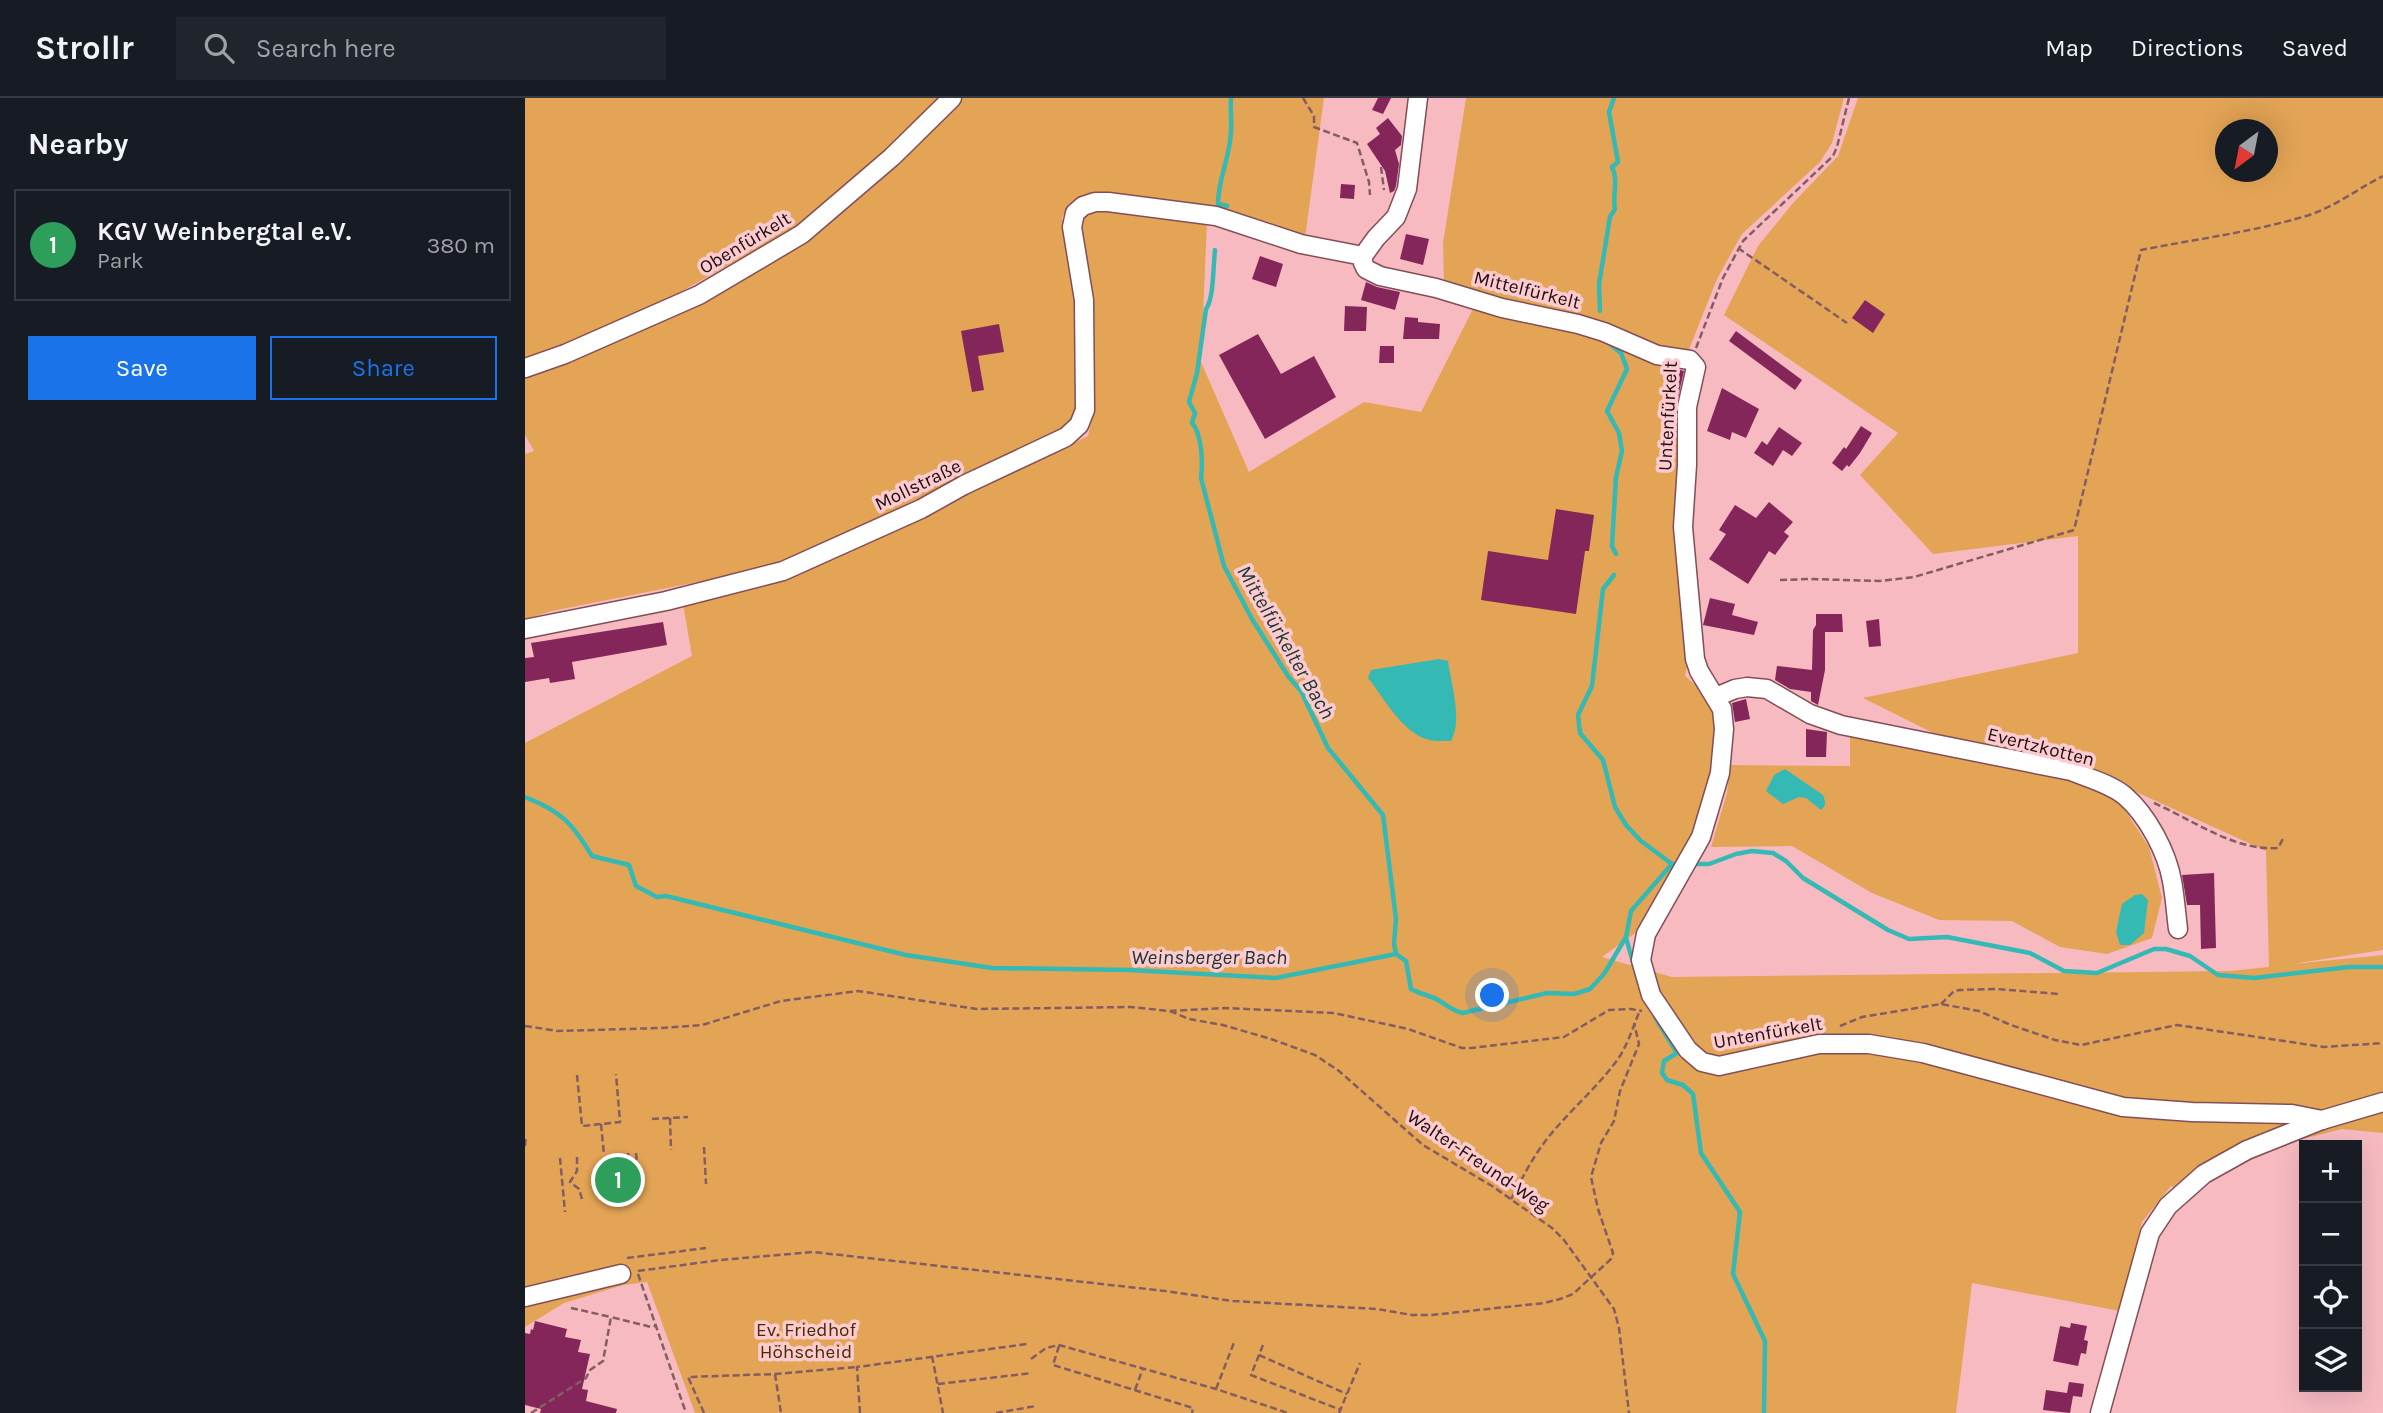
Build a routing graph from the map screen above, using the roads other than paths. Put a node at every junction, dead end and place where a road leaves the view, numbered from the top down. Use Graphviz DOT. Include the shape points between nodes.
graph roads {
  1 [pos="951,98"];
  2 [pos="1418,98"];
  3 [pos="1363,256"];
  4 [pos="1690,360"];
  5 [pos="525,368"];
  6 [pos="525,629"];
  7 [pos="1716,697"];
  8 [pos="2178,929"];
  9 [pos="2383,1102"];
  10 [pos="2322,1120"];
  11 [pos="626,1268"];
  12 [pos="525,1297"];
  13 [pos="2099,1413"];
  1 -- 5 [label="street, Obenfürkelt" via="838,204 771,254 665,311"];
  2 -- 3 [label="street" via="1403,203"];
  3 -- 4 [label="street, Mittelfürkelt" via="1366,269 1380,276 1578,324 1657,355"];
  3 -- 6 [label="street, Mollstraße" via="1301,244 1216,216 1108,202 1083,206 1072,220 1072,236 1084,300 1085,410 1066,438 783,571 666,601"];
  4 -- 7 [label="street, Untenfürkelt" via="1696,372 1686,423 1686,566 1695,660"];
  7 -- 8 [label="street, Evertzkotten" via="1747,687 1767,690 1841,725 2071,771 2124,795 2166,859"];
  7 -- 10 [label="street, Untenfürkelt" via="1722,709 1724,750 1714,800 1695,850 1646,934 1641,951 1651,995 1694,1056 1712,1066 1727,1065 1819,1044 1870,1044 1923,1053 2123,1107 2292,1114"];
  9 -- 10 [label="street"];
  10 -- 13 [label="street" via="2222,1163 2189,1186 2160,1215 2147,1243"];
  11 -- 12 [label="street"];
}
